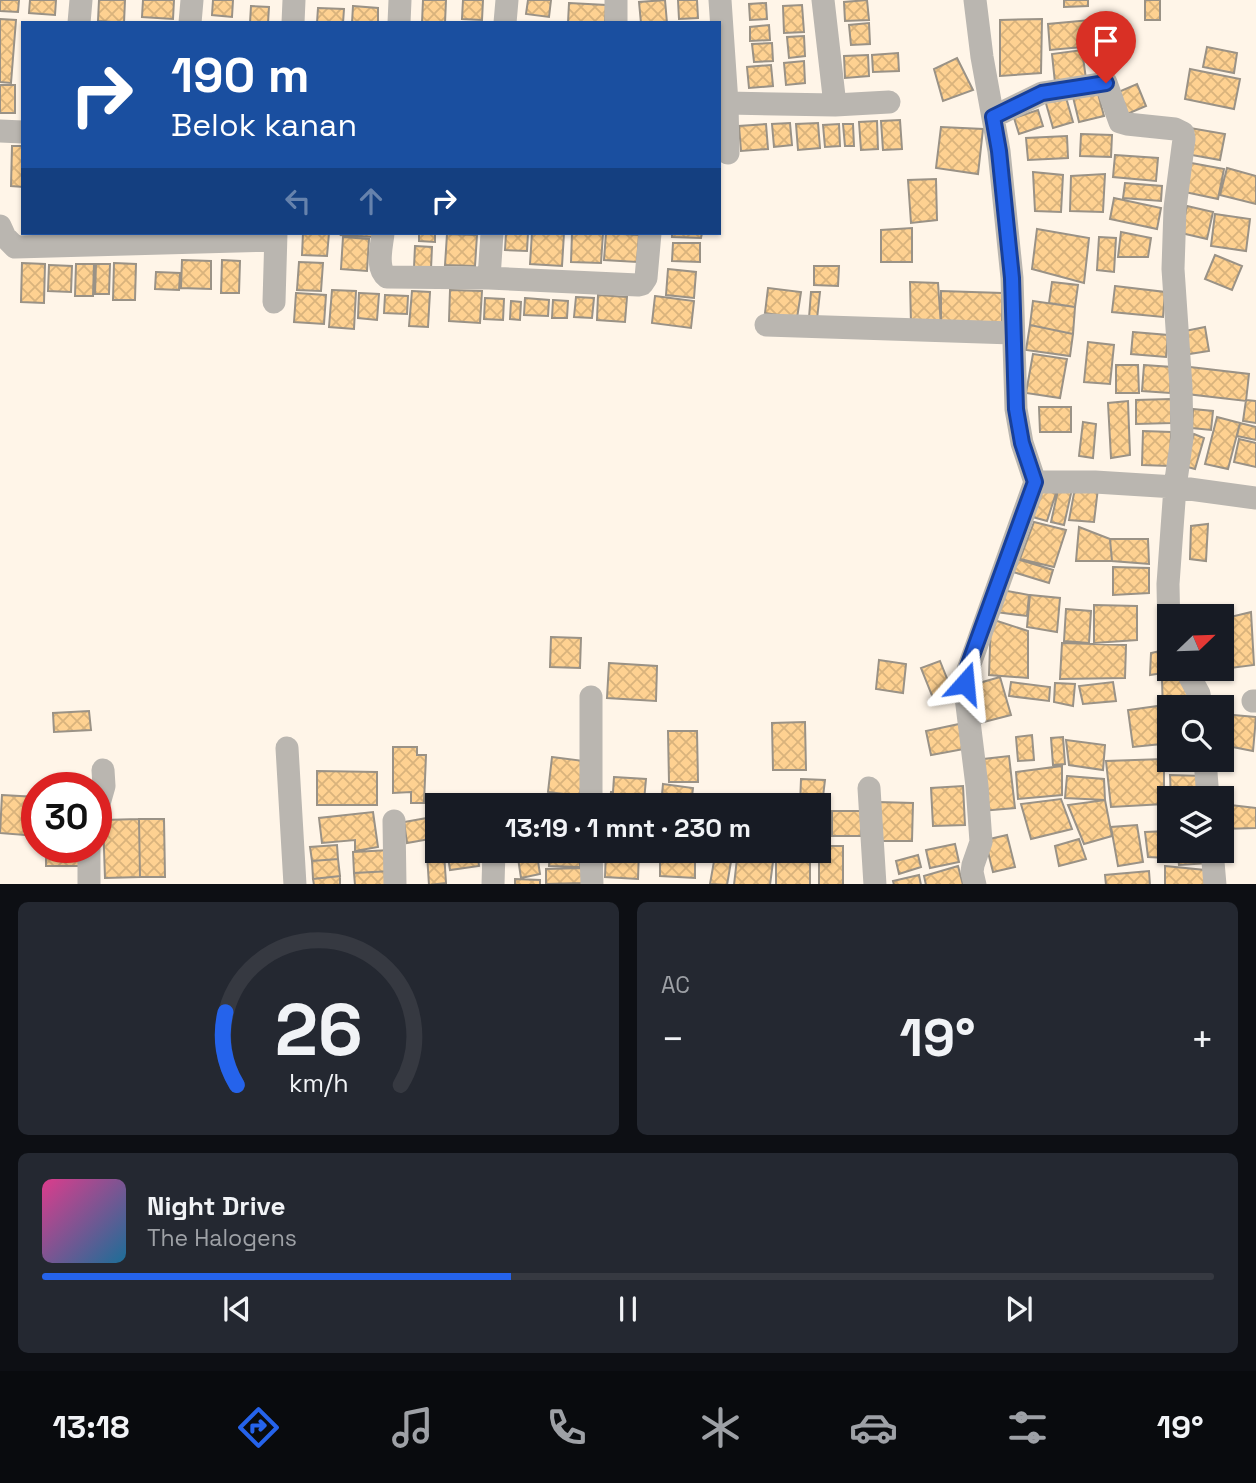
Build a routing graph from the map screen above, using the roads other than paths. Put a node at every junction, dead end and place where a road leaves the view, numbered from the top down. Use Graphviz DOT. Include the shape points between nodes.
graph roads {
  1 [pos="81,0"];
  2 [pos="192,0"];
  3 [pos="295,0"];
  4 [pos="400,0"];
  5 [pos="507,0"];
  6 [pos="616,0"];
  7 [pos="720,0"];
  8 [pos="823,0"];
  9 [pos="975,0"];
  10 [pos="79,21"];
  11 [pos="190,21"];
  12 [pos="293,21"];
  13 [pos="399,21"];
  14 [pos="505,21"];
  15 [pos="616,21"];
  16 [pos="727,103"];
  17 [pos="889,103"];
  18 [pos="835,105"];
  19 [pos="993,117"];
  20 [pos="0,131"];
  21 [pos="21,132"];
  22 [pos="728,153"];
  23 [pos="0,226"];
  24 [pos="383,235"];
  25 [pos="492,235"];
  26 [pos="650,235"];
  27 [pos="276,236"];
  28 [pos="489,278"];
  29 [pos="274,302"];
  30 [pos="766,325"];
  31 [pos="1013,333"];
  32 [pos="1035,482"];
  33 [pos="1175,487"];
  34 [pos="1256,498"];
  35 [pos="1168,604"];
  36 [pos="591,697"];
  37 [pos="287,748"];
  38 [pos="869,788"];
  39 [pos="591,793"];
  40 [pos="394,821"];
  41 [pos="89,863"];
  42 [pos="494,863"];
  43 [pos="592,863"];
  44 [pos="1213,863"];
  45 [pos="89,884"];
  46 [pos="295,884"];
  47 [pos="395,884"];
  48 [pos="493,884"];
  49 [pos="592,884"];
  50 [pos="875,884"];
  51 [pos="975,884"];
  52 [pos="1215,884"];
  1 -- 10 [label="street"];
  2 -- 11 [label="street"];
  3 -- 12 [label="street"];
  4 -- 13 [label="street"];
  5 -- 14 [label="street"];
  6 -- 15 [label="street"];
  7 -- 16 [label="street"];
  8 -- 18 [label="street"];
  9 -- 19 [label="street"];
  16 -- 18 [label="street"];
  16 -- 22 [label="street"];
  17 -- 18 [label="street"];
  19 -- 31 [label="street" via="1012,278"];
  19 -- 33 [label="street" via="1042,93 1106,83 1119,122 1183,134 1172,269 1182,410"];
  20 -- 21 [label="street"];
  23 -- 27 [label="street" via="15,247"];
  24 -- 28 [label="street" via="380,264 387,277"];
  25 -- 28 [label="street"];
  26 -- 28 [label="street" via="642,284"];
  27 -- 29 [label="street"];
  30 -- 31 [label="street"];
  31 -- 32 [label="street" via="1018,428"];
  32 -- 33 [label="street"];
  32 -- 51 [label="street" via="965,678 981,842 973,865"];
  33 -- 34 [label="street"];
  33 -- 35 [label="street"];
  36 -- 39 [label="street"];
  37 -- 46 [label="street"];
  38 -- 50 [label="street"];
  40 -- 47 [label="street"];
  41 -- 45 [label="street"];
  42 -- 48 [label="street"];
  43 -- 49 [label="street"];
  44 -- 52 [label="street"];
}
